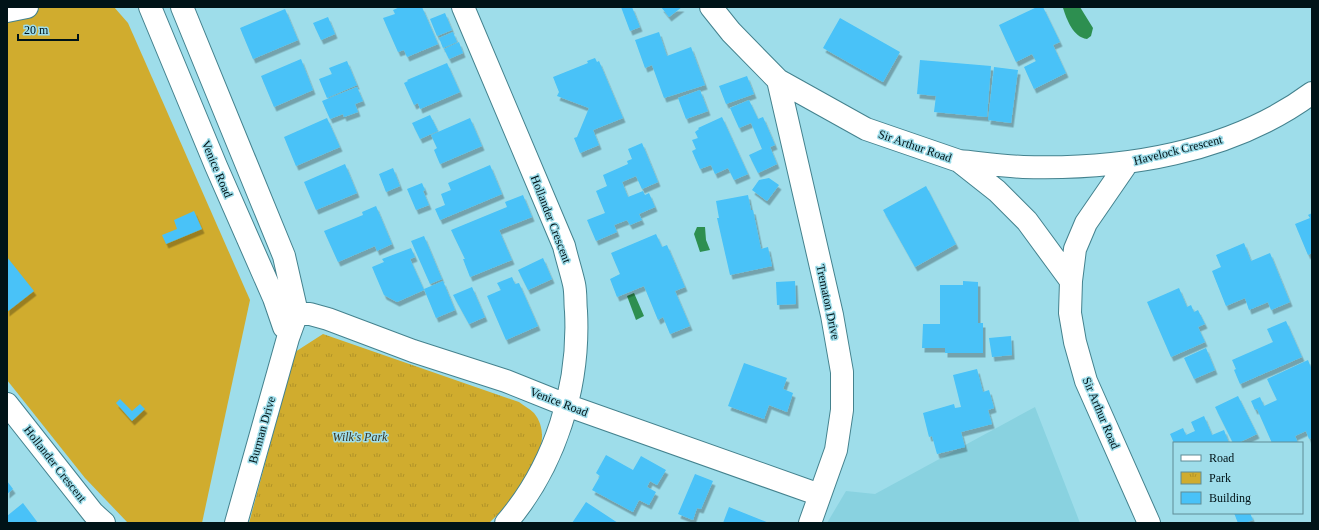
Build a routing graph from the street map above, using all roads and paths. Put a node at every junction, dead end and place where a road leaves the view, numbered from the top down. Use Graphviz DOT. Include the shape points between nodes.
graph roads {
  1 [pos="27,7"];
  2 [pos="150,7"];
  3 [pos="182,7"];
  4 [pos="463,7"];
  5 [pos="711,7"];
  6 [pos="7,11"];
  7 [pos="778,80"];
  8 [pos="1312,93"];
  9 [pos="245,157"];
  10 [pos="959,161"];
  11 [pos="1128,162"];
  12 [pos="216,166"];
  13 [pos="1071,281"];
  14 [pos="288,313"];
  15 [pos="7,404"];
  16 [pos="566,405"];
  17 [pos="820,495"];
  18 [pos="104,523"];
  19 [pos="236,523"];
  20 [pos="506,523"];
  21 [pos="810,523"];
  22 [pos="1149,523"];
  1 -- 6 [label="street"];
  2 -- 12 [label="street, Venice Road"];
  3 -- 9 [label="street"];
  4 -- 16 [label="street, Hollander Crescent" via="564,246 574,285 577,329"];
  5 -- 7 [label="street, Sir Arthur Road"];
  7 -- 10 [label="street, Sir Arthur Road" via="866,129"];
  7 -- 17 [label="street, Trematon Drive" via="832,314 842,372 842,410 836,450"];
  8 -- 11 [label="street, Havelock Crescent" via="1282,114 1256,127 1186,150"];
  9 -- 12 [label="street"];
  9 -- 14 [label="street" via="284,256"];
  10 -- 11 [label="street, Havelock Crescent" via="1022,167"];
  10 -- 13 [label="street, Sir Arthur Road" via="997,191 1027,221"];
  11 -- 13 [label="street, Havelock Crescent" via="1086,223 1076,249"];
  12 -- 14 [label="street, Venice Road"];
  13 -- 22 [label="street, Sir Arthur Road" via="1070,313 1074,342 1086,381"];
  14 -- 16 [label="street, Venice Road" via="328,319"];
  14 -- 19 [label="street, Burman Drive" via="288,338"];
  15 -- 18 [label="street, Hollander Crescent" via="93,513"];
  16 -- 17 [label="street, Venice Road"];
  16 -- 20 [label="street, Hollander Crescent" via="546,462 534,486"];
  17 -- 21 [label="street, Trematon Drive"];
}
